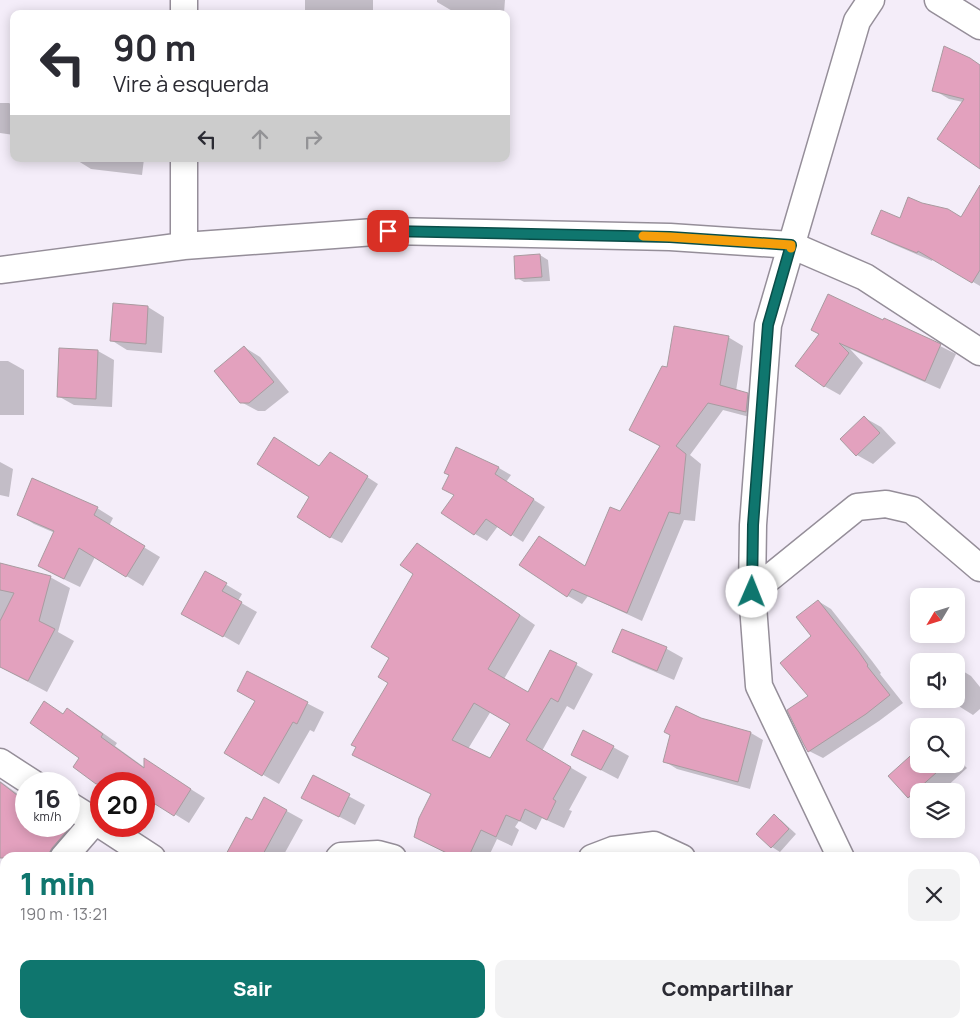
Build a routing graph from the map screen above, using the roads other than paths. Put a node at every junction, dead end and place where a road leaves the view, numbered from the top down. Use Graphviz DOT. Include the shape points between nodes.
graph roads {
  1 [pos="871,0"];
  2 [pos="938,0"];
  3 [pos="980,26"];
  4 [pos="184,162"];
  5 [pos="791,245"];
  6 [pos="184,246"];
  7 [pos="0,270"];
  8 [pos="980,352"];
  9 [pos="980,568"];
  10 [pos="752,592"];
  11 [pos="0,762"];
  12 [pos="15,772"];
  13 [pos="90,833"];
  14 [pos="120,837"];
  15 [pos="70,852"];
  16 [pos="143,852"];
  17 [pos="621,852"];
  18 [pos="669,852"];
  19 [pos="838,852"];
  1 -- 5 [label="street" via="857,21"];
  2 -- 3 [label="street"];
  4 -- 6 [label="street"];
  5 -- 6 [label="street" via="670,237 388,231"];
  5 -- 8 [label="street" via="865,277"];
  5 -- 10 [label="street" via="768,325 753,525"];
  6 -- 7 [label="street"];
  9 -- 10 [label="street" via="912,510 886,504 857,508"];
  10 -- 19 [label="street" via="759,686"];
  11 -- 12 [label="street"];
  13 -- 15 [label="street"];
  14 -- 16 [label="street"];
  17 -- 18 [label="street" via="654,845"];
}
